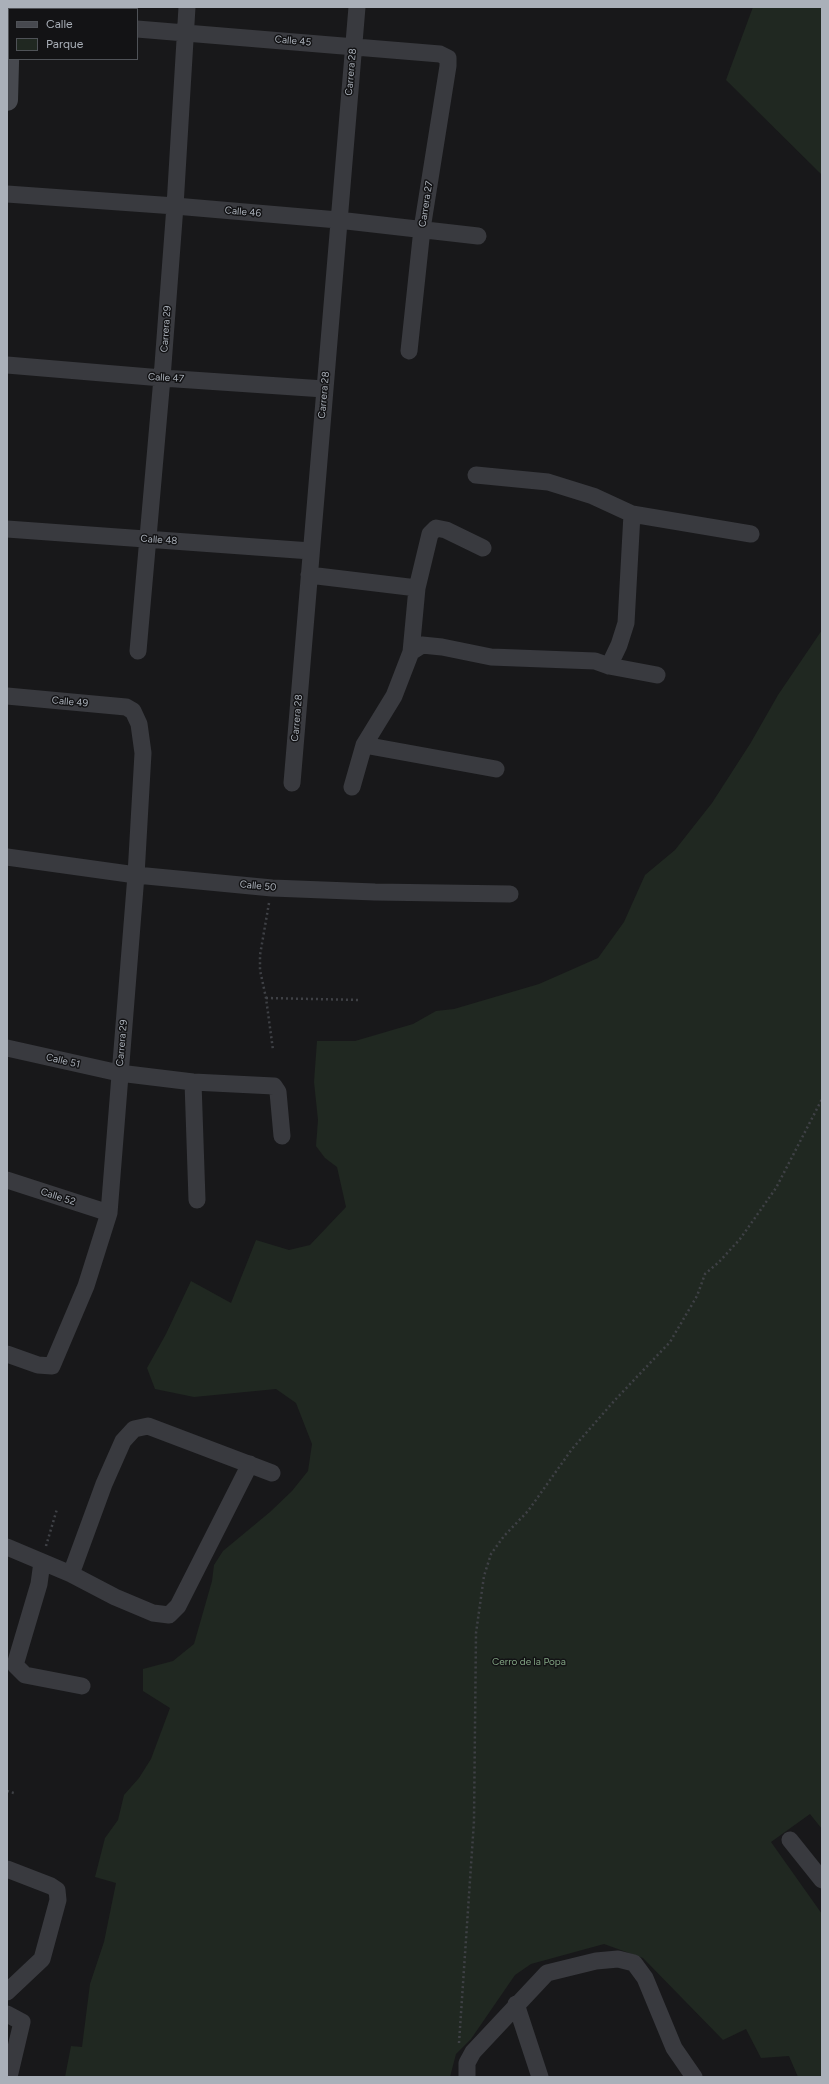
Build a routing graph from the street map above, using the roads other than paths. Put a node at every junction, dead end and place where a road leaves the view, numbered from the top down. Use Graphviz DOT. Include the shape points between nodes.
graph roads {
  1 [pos="187,7"];
  2 [pos="356,7"];
  3 [pos="138,30"];
  4 [pos="185,33"];
  5 [pos="353,46"];
  6 [pos="448,58"];
  7 [pos="8,60"];
  8 [pos="7,100"];
  9 [pos="7,194"];
  10 [pos="175,206"];
  11 [pos="338,220"];
  12 [pos="422,229"];
  13 [pos="478,236"];
  14 [pos="409,352"];
  15 [pos="7,365"];
  16 [pos="162,378"];
  17 [pos="324,389"];
  18 [pos="476,475"];
  19 [pos="632,514"];
  20 [pos="7,529"];
  21 [pos="751,534"];
  22 [pos="149,540"];
  23 [pos="483,548"];
  24 [pos="311,551"];
  25 [pos="309,575"];
  26 [pos="417,588"];
  27 [pos="138,651"];
  28 [pos="411,652"];
  29 [pos="610,666"];
  30 [pos="657,675"];
  31 [pos="7,696"];
  32 [pos="133,711"];
  33 [pos="364,746"];
  34 [pos="496,769"];
  35 [pos="292,783"];
  36 [pos="352,787"];
  37 [pos="7,857"];
  38 [pos="136,875"];
  39 [pos="510,894"];
  40 [pos="7,1048"];
  41 [pos="119,1073"];
  42 [pos="193,1082"];
  43 [pos="282,1136"];
  44 [pos="7,1180"];
  45 [pos="197,1200"];
  46 [pos="109,1213"];
  47 [pos="7,1354"];
  48 [pos="250,1464"];
  49 [pos="272,1473"];
  50 [pos="7,1547"];
  51 [pos="42,1562"];
  52 [pos="71,1574"];
  53 [pos="82,1686"];
  54 [pos="790,1840"];
  55 [pos="7,1869"];
  56 [pos="822,1880"];
  57 [pos="7,1992"];
  58 [pos="516,2004"];
  59 [pos="7,2014"];
  60 [pos="467,2070"];
  61 [pos="9,2077"];
  62 [pos="540,2077"];
  63 [pos="694,2077"];
  1 -- 4 [label="street, Carrera 29"];
  2 -- 5 [label="street, Carrera 28"];
  3 -- 4 [label="street, Calle 45"];
  4 -- 5 [label="street, Calle 45"];
  4 -- 10 [label="street, Carrera 29"];
  5 -- 6 [label="street, Calle 45" via="440,54"];
  5 -- 11 [label="street, Carrera 28"];
  6 -- 12 [label="street, Carrera 27"];
  7 -- 8 [label="street"];
  9 -- 10 [label="street, Calle 46"];
  10 -- 11 [label="street, Calle 46"];
  10 -- 16 [label="street, Carrera 29"];
  11 -- 12 [label="street, Calle 46"];
  11 -- 17 [label="street, Carrera 28"];
  12 -- 13 [label="street, Calle 46"];
  12 -- 14 [label="street, Carrera 27"];
  15 -- 16 [label="street, Calle 47"];
  16 -- 17 [label="street, Calle 47"];
  16 -- 22 [label="street, Carrera 29"];
  17 -- 24 [label="street, Carrera 28"];
  18 -- 19 [label="street" via="548,482 593,496"];
  19 -- 21 [label="street"];
  19 -- 29 [label="street" via="626,623"];
  20 -- 22 [label="street, Calle 48"];
  22 -- 24 [label="street, Calle 48"];
  22 -- 27 [label="street, Carrera 29"];
  23 -- 26 [label="street" via="446,530 436,528 430,534"];
  24 -- 25 [label="street, Carrera 28"];
  25 -- 26 [label="street"];
  25 -- 35 [label="street, Carrera 28"];
  26 -- 28 [label="street"];
  28 -- 29 [label="street" via="422,645 491,657 595,661"];
  28 -- 33 [label="street" via="394,696"];
  29 -- 30 [label="street"];
  31 -- 32 [label="street, Calle 49" via="126,707"];
  32 -- 38 [label="street, Carrera 29" via="139,724 144,753"];
  33 -- 34 [label="street"];
  33 -- 36 [label="street"];
  37 -- 38 [label="street, Calle 50"];
  38 -- 39 [label="street, Calle 50" via="272,888"];
  38 -- 41 [label="street, Carrera 29"];
  40 -- 41 [label="street, Calle 51"];
  41 -- 42 [label="street, Calle 51"];
  41 -- 46 [label="street, Carrera 29"];
  42 -- 43 [label="street, Calle 51" via="274,1086 278,1092"];
  42 -- 45 [label="street"];
  44 -- 46 [label="street, Calle 52"];
  46 -- 47 [label="street, Carrera 29" via="86,1286 52,1366 38,1365"];
  48 -- 49 [label="street"];
  48 -- 52 [label="street" via="178,1606 169,1615 153,1613"];
  48 -- 52 [label="street" via="148,1426 134,1429 123,1441 104,1484"];
  50 -- 51 [label="street"];
  51 -- 52 [label="street"];
  51 -- 53 [label="street" via="15,1665 25,1675"];
  54 -- 56 [label="street"];
  55 -- 57 [label="street" via="51,1886 57,1890 58,1900 42,1959"];
  58 -- 60 [label="street" via="473,2052"];
  58 -- 62 [label="street"];
  58 -- 63 [label="street" via="547,1973 596,1961 618,1959 634,1963 645,1978 674,2048"];
  59 -- 61 [label="street" via="22,2022"];
}
